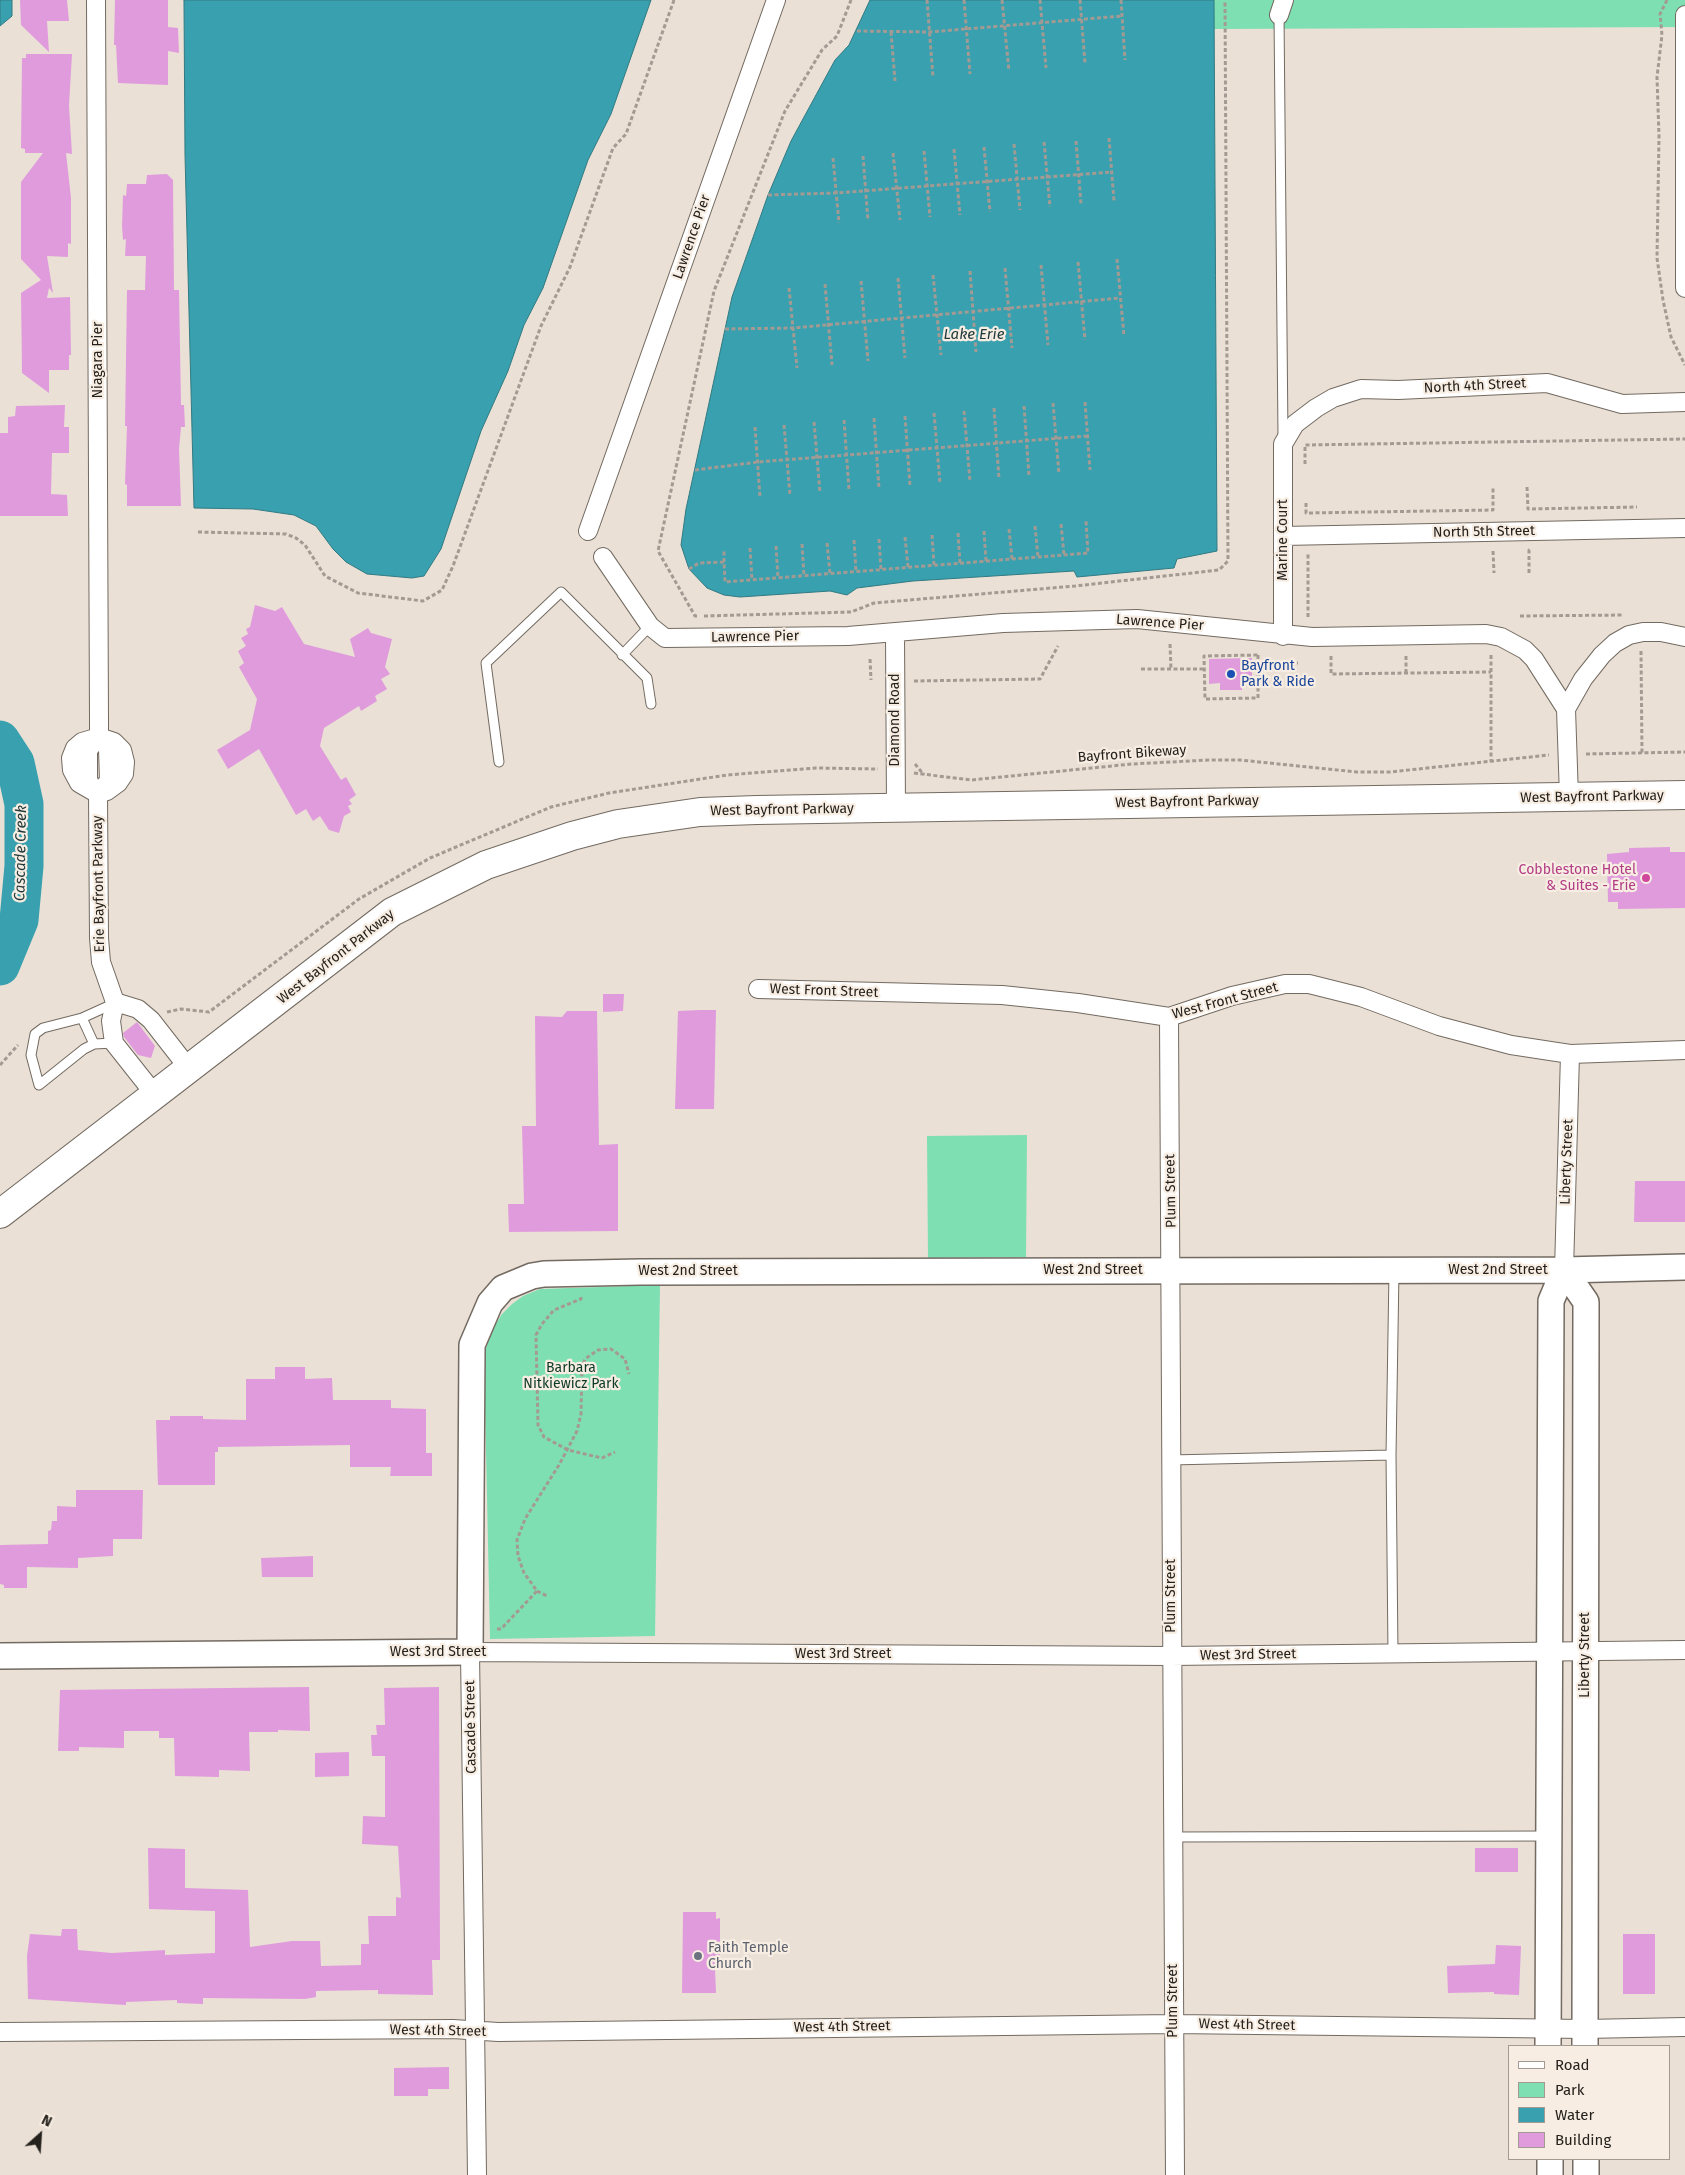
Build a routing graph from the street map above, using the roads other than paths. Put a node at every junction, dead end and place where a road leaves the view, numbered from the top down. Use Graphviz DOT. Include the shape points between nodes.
graph roads {
  1 [pos="96,0"];
  2 [pos="776,0"];
  3 [pos="1282,8"];
  4 [pos="1685,14"];
  5 [pos="1685,288"];
  6 [pos="1685,402"];
  7 [pos="1283,444"];
  8 [pos="1685,528"];
  9 [pos="588,531"];
  10 [pos="1283,536"];
  11 [pos="603,557"];
  12 [pos="650,626"];
  13 [pos="895,633"];
  14 [pos="1283,636"];
  15 [pos="1685,638"];
  16 [pos="622,655"];
  17 [pos="651,704"];
  18 [pos="1566,709"];
  19 [pos="99,728"];
  20 [pos="499,762"];
  21 [pos="98,794"];
  22 [pos="1685,795"];
  23 [pos="1569,797"];
  24 [pos="896,808"];
  25 [pos="758,989"];
  26 [pos="115,1002"];
  27 [pos="1169,1017"];
  28 [pos="82,1018"];
  29 [pos="114,1043"];
  30 [pos="94,1044"];
  31 [pos="1685,1050"];
  32 [pos="1570,1054"];
  33 [pos="190,1070"];
  34 [pos="156,1096"];
  35 [pos="0,1214"];
  36 [pos="1685,1267"];
  37 [pos="1171,1270"];
  38 [pos="1394,1270"];
  39 [pos="1564,1270"];
  40 [pos="503,1288"];
  41 [pos="1391,1454"];
  42 [pos="1170,1460"];
  43 [pos="1685,1650"];
  44 [pos="470,1652"];
  45 [pos="1551,1653"];
  46 [pos="1585,1653"];
  47 [pos="1394,1654"];
  48 [pos="0,1656"];
  49 [pos="1171,1656"];
  50 [pos="1550,1836"];
  51 [pos="1172,1837"];
  52 [pos="1174,2024"];
  53 [pos="1685,2027"];
  54 [pos="476,2030"];
  55 [pos="0,2032"];
  56 [pos="1548,2037"];
  57 [pos="1585,2038"];
  58 [pos="1550,2160"];
  59 [pos="1586,2160"];
  60 [pos="477,2175"];
  61 [pos="1175,2175"];
  62 [pos="1550,2175"];
  63 [pos="1586,2175"];
  1 -- 19 [label="street, Niagara Pier"];
  2 -- 9 [label="street, Lawrence Pier"];
  3 -- 7 [label="lane"];
  4 -- 5 [label="street"];
  6 -- 7 [label="street, North 4th Street" via="1622,404 1547,383 1360,389 1316,408 1295,424"];
  7 -- 10 [label="street, Marine Court"];
  8 -- 10 [label="street, North 5th Street"];
  10 -- 14 [label="street, Marine Court"];
  11 -- 12 [label="street, Lawrence Pier"];
  12 -- 13 [label="street, Lawrence Pier" via="664,638 677,639"];
  12 -- 16 [label="lane"];
  13 -- 14 [label="street, Lawrence Pier" via="1011,622 1137,619"];
  13 -- 24 [label="street, Diamond Road"];
  14 -- 18 [label="street, Lawrence Pier" via="1486,634 1501,637 1534,658"];
  15 -- 18 [label="street" via="1643,632 1615,643 1583,679"];
  16 -- 17 [label="lane" via="647,678"];
  16 -- 20 [label="lane" via="561,592 486,663"];
  18 -- 23 [label="street"];
  19 -- 21 [label="street, Erie Bayfront Parkway" via="108,749 109,781"];
  19 -- 21 [label="street" via="75,748 71,758 72,770 79,783"];
  21 -- 26 [label="street, Erie Bayfront Parkway" via="99,938 101,962"];
  22 -- 23 [label="highway, West Bayfront Parkway"];
  23 -- 24 [label="highway, West Bayfront Parkway"];
  24 -- 33 [label="highway, West Bayfront Parkway" via="700,812 658,817 572,836 486,865 392,912"];
  25 -- 27 [label="street, West Front Street" via="1002,996 1078,1003"];
  26 -- 28 [label="lane"];
  26 -- 29 [label="street, Erie Bayfront Parkway" via="110,1021"];
  26 -- 33 [label="street" via="138,1009 151,1020"];
  27 -- 32 [label="street, West Front Street" via="1232,996 1285,984 1309,984 1361,997 1439,1026 1511,1045"];
  27 -- 37 [label="street, Plum Street"];
  28 -- 30 [label="lane"];
  28 -- 30 [label="lane" via="50,1025 35,1034 31,1055 39,1085"];
  29 -- 30 [label="lane"];
  29 -- 34 [label="street"];
  31 -- 32 [label="street, West Front Street"];
  32 -- 39 [label="street, Liberty Street"];
  33 -- 34 [label="highway, West Bayfront Parkway"];
  34 -- 35 [label="highway, West Bayfront Parkway"];
  36 -- 39 [label="street, West 2nd Street"];
  37 -- 38 [label="street, West 2nd Street"];
  37 -- 40 [label="street, West 2nd Street" via="544,1274"];
  37 -- 42 [label="street, Plum Street"];
  38 -- 39 [label="street, West 2nd Street"];
  38 -- 41 [label="lane"];
  39 -- 45 [label="street, Liberty Street" via="1551,1301"];
  39 -- 46 [label="street, Liberty Street" via="1586,1302"];
  40 -- 44 [label="street, Cascade Street" via="490,1303 472,1345"];
  41 -- 42 [label="lane"];
  41 -- 47 [label="lane"];
  42 -- 49 [label="street, Plum Street"];
  43 -- 46 [label="street, West 3rd Street"];
  44 -- 48 [label="street, West 3rd Street"];
  44 -- 49 [label="street, West 3rd Street"];
  44 -- 54 [label="street, Cascade Street"];
  45 -- 46 [label="street, West 3rd Street"];
  45 -- 47 [label="street, West 3rd Street"];
  45 -- 50 [label="street, Liberty Street"];
  46 -- 57 [label="street, Liberty Street"];
  47 -- 49 [label="street, West 3rd Street"];
  49 -- 51 [label="street, Plum Street"];
  50 -- 51 [label="lane"];
  50 -- 56 [label="street, Liberty Street"];
  51 -- 52 [label="street, Plum Street"];
  52 -- 54 [label="street, West 4th Street"];
  52 -- 56 [label="street, West 4th Street"];
  52 -- 61 [label="street, Plum Street"];
  53 -- 57 [label="street, West 4th Street"];
  54 -- 55 [label="street, West 4th Street"];
  54 -- 60 [label="street, Cascade Street"];
  56 -- 57 [label="street, West 4th Street"];
  58 -- 62 [label="street"];
  59 -- 63 [label="street"];
}
